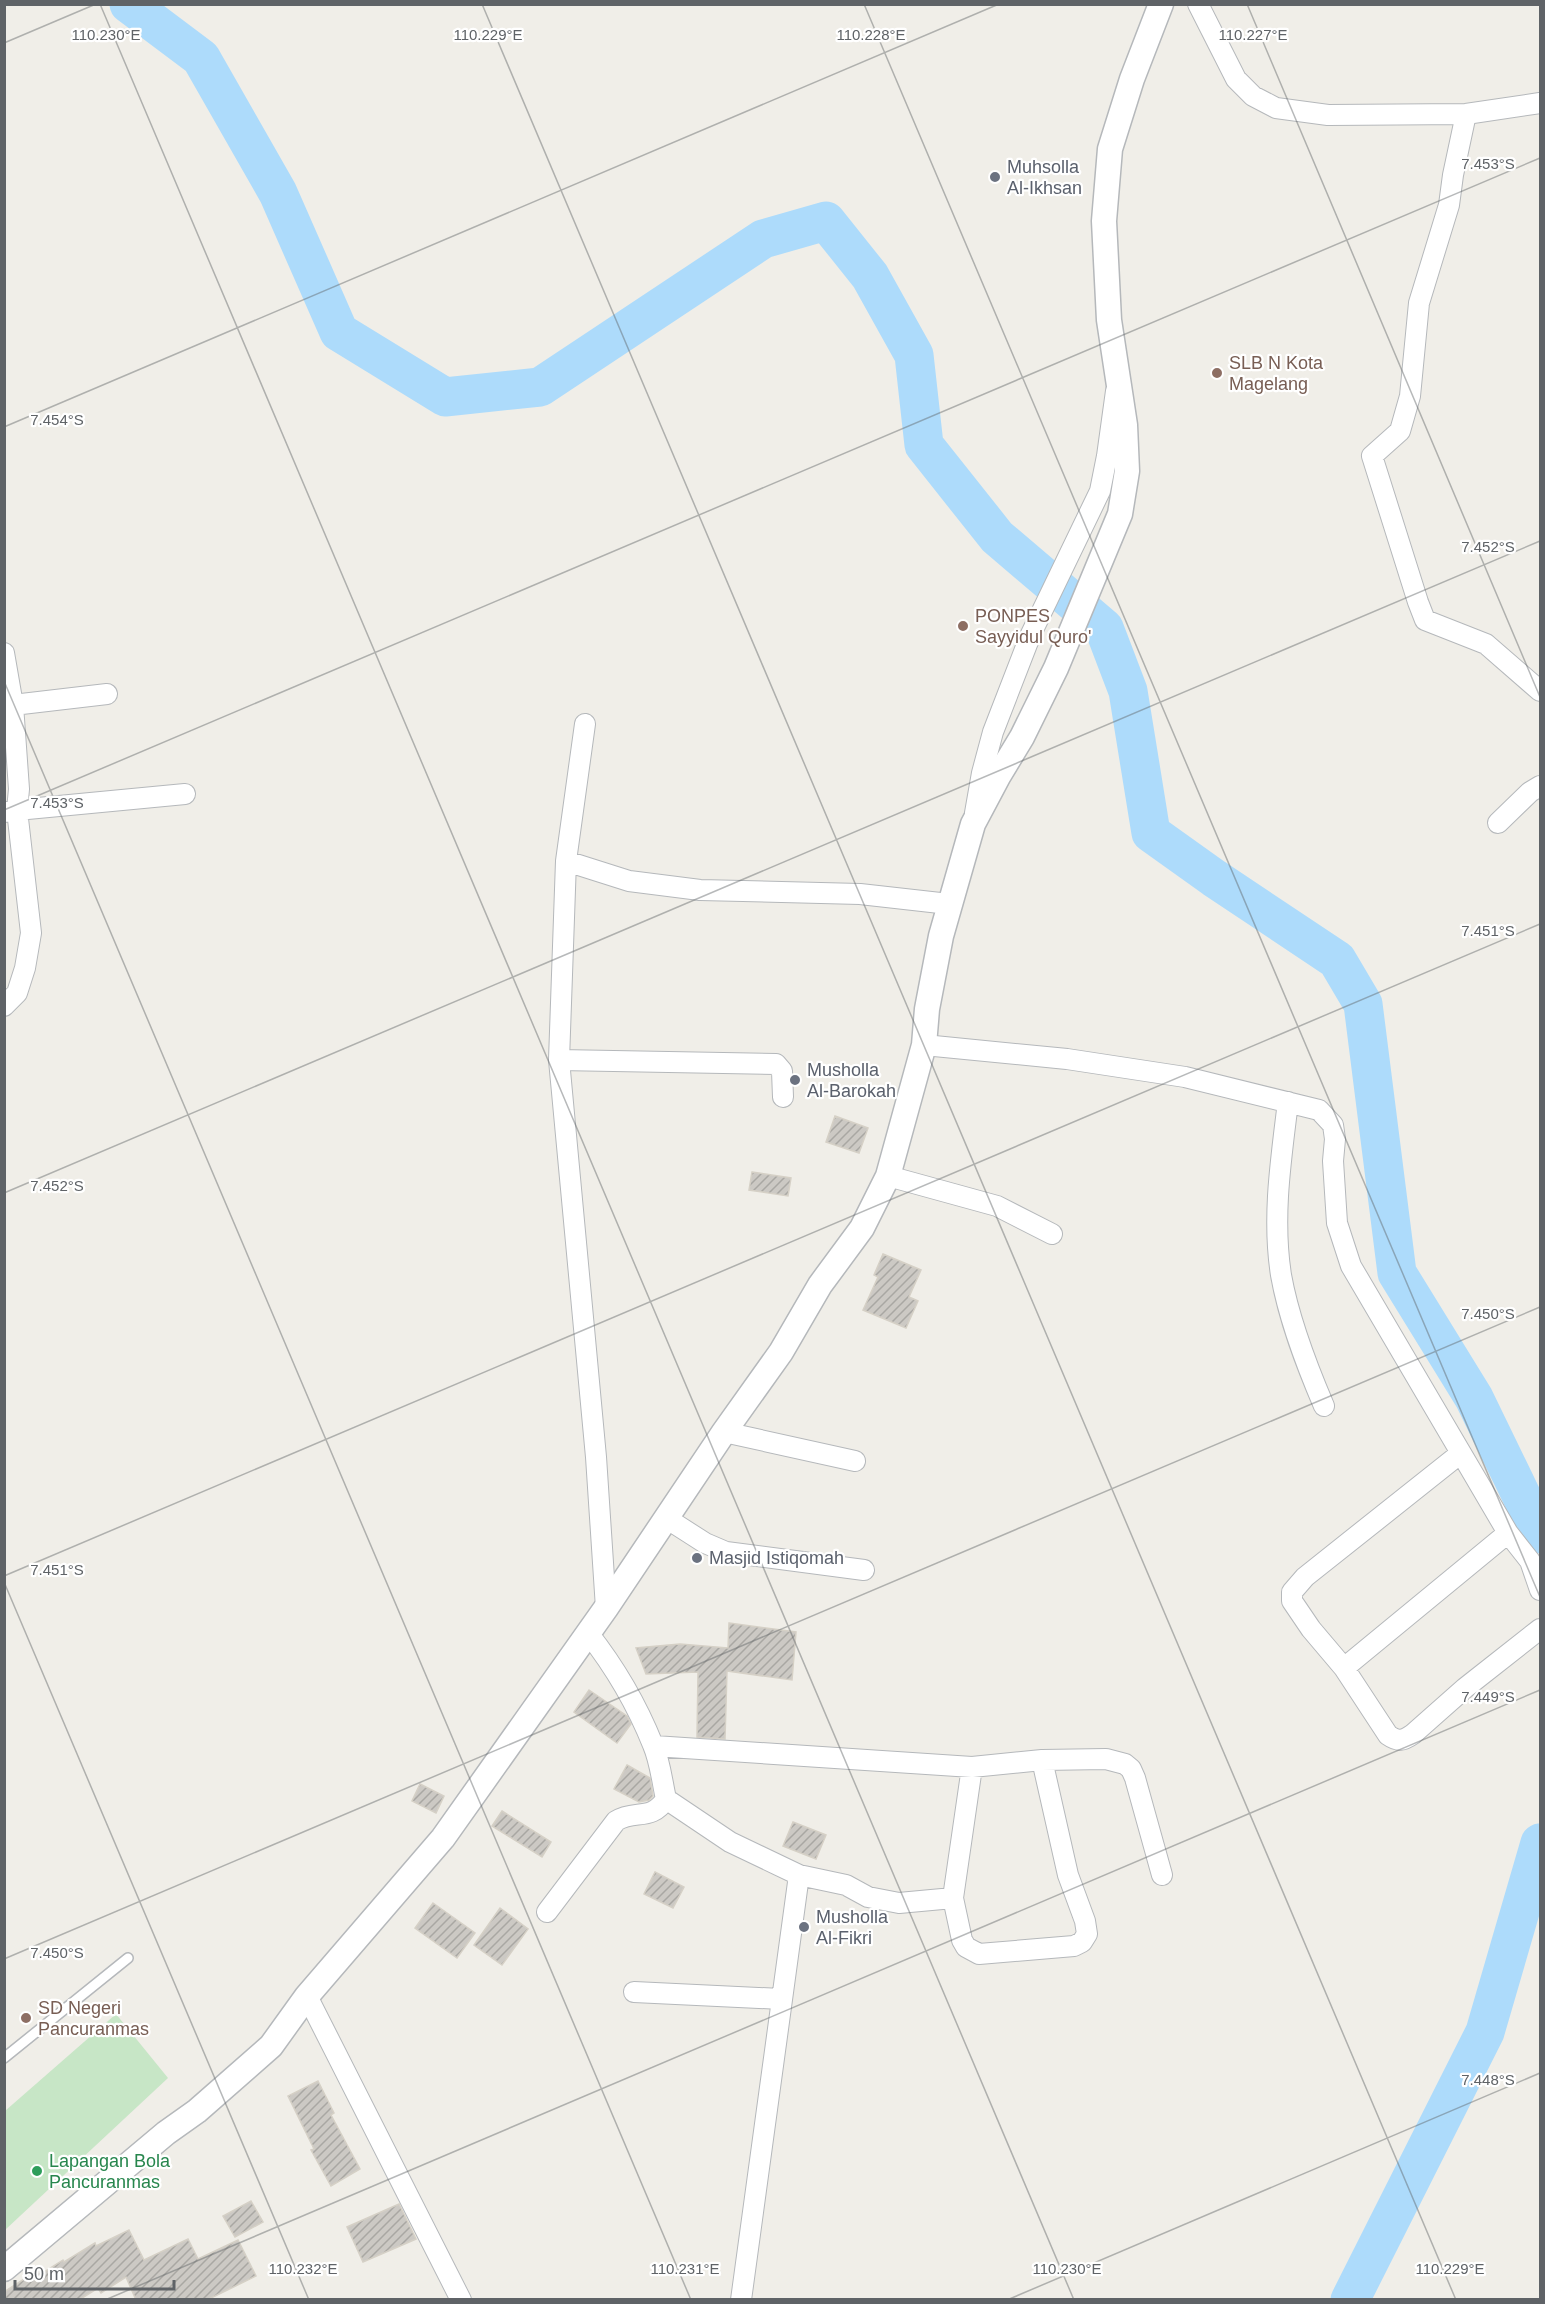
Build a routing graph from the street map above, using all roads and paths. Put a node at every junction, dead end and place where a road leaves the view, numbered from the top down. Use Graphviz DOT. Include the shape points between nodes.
graph roads {
  1 [pos="1161,4"];
  2 [pos="1198,4"];
  3 [pos="1540,103"];
  4 [pos="1466,114"];
  5 [pos="1118,374"];
  6 [pos="4,653"];
  7 [pos="1540,691"];
  8 [pos="107,694"];
  9 [pos="13,705"];
  10 [pos="585,724"];
  11 [pos="1540,786"];
  12 [pos="185,794"];
  13 [pos="11,811"];
  14 [pos="1498,822"];
  15 [pos="973,824"];
  16 [pos="566,861"];
  17 [pos="949,904"];
  18 [pos="4,1006"];
  19 [pos="924,1045"];
  20 [pos="559,1060"];
  21 [pos="783,1096"];
  22 [pos="1288,1101"];
  23 [pos="888,1176"];
  24 [pos="1052,1234"];
  25 [pos="1324,1406"];
  26 [pos="724,1432"];
  27 [pos="1461,1453"];
  28 [pos="855,1461"];
  29 [pos="666,1518"];
  30 [pos="1508,1533"];
  31 [pos="864,1570"];
  32 [pos="1540,1590"];
  33 [pos="606,1608"];
  34 [pos="1540,1629"];
  35 [pos="588,1633"];
  36 [pos="1344,1668"];
  37 [pos="654,1746"];
  38 [pos="1042,1760"];
  39 [pos="972,1767"];
  40 [pos="666,1799"];
  41 [pos="799,1875"];
  42 [pos="1162,1875"];
  43 [pos="953,1898"];
  44 [pos="547,1912"];
  45 [pos="128,1958"];
  46 [pos="634,1992"];
  47 [pos="307,1996"];
  48 [pos="781,1998"];
  49 [pos="4,2058"];
  50 [pos="5,2268"];
  51 [pos="461,2300"];
  52 [pos="741,2300"];
  1 -- 5 [label="street" via="1110,149 1104,220 1109,320"];
  2 -- 4 [label="street" via="1236,79 1253,96 1276,108 1328,115"];
  3 -- 4 [label="street"];
  4 -- 7 [label="street" via="1449,205 1419,303 1410,396 1400,431 1372,456 1425,620 1486,644"];
  5 -- 15 [label="street" via="1100,491 1031,634 993,732"];
  5 -- 15 [label="street" via="1127,471 1120,514 1056,668"];
  6 -- 9 [label="street"];
  8 -- 9 [label="street"];
  9 -- 13 [label="street" via="19,789"];
  10 -- 16 [label="street"];
  11 -- 14 [label="street"];
  12 -- 13 [label="street"];
  13 -- 18 [label="street" via="31,933 18,993"];
  15 -- 17 [label="street"];
  16 -- 17 [label="street" via="629,881 700,890 860,894"];
  16 -- 20 [label="street"];
  17 -- 19 [label="street" via="927,1009"];
  19 -- 22 [label="street" via="1067,1059 1185,1077"];
  19 -- 23 [label="street"];
  20 -- 21 [label="street" via="776,1064 782,1071"];
  20 -- 33 [label="street"];
  22 -- 25 [label="street" via="1278,1184 1281,1275 1305,1362"];
  22 -- 27 [label="street" via="1319,1110 1333,1125 1337,1223 1351,1266"];
  23 -- 24 [label="street" via="997,1206"];
  23 -- 26 [label="street" via="862,1228"];
  26 -- 28 [label="street"];
  26 -- 29 [label="street"];
  27 -- 30 [label="street"];
  27 -- 36 [label="street" via="1305,1577 1292,1592 1298,1611"];
  29 -- 31 [label="street" via="726,1552"];
  29 -- 33 [label="street"];
  30 -- 32 [label="street" via="1530,1561"];
  30 -- 36 [label="street"];
  33 -- 35 [label="street"];
  34 -- 36 [label="street" via="1404,1740 1388,1735"];
  35 -- 37 [label="street" via="606,1656"];
  35 -- 47 [label="street" via="443,1838"];
  37 -- 39 [label="street"];
  37 -- 40 [label="street"];
  38 -- 39 [label="street"];
  38 -- 42 [label="street" via="1106,1759 1131,1769"];
  38 -- 43 [label="street" via="1068,1875 1085,1921 1087,1934 1082,1942 1074,1946 979,1954 962,1940"];
  39 -- 43 [label="street"];
  40 -- 41 [label="street" via="730,1842"];
  40 -- 44 [label="street" via="650,1814 616,1821"];
  41 -- 43 [label="street" via="846,1885 868,1897 899,1903"];
  41 -- 48 [label="street"];
  45 -- 49 [label="lane"];
  46 -- 48 [label="street"];
  47 -- 50 [label="street" via="271,2046 198,2111 166,2133"];
  47 -- 51 [label="street"];
  48 -- 52 [label="street"];
}
